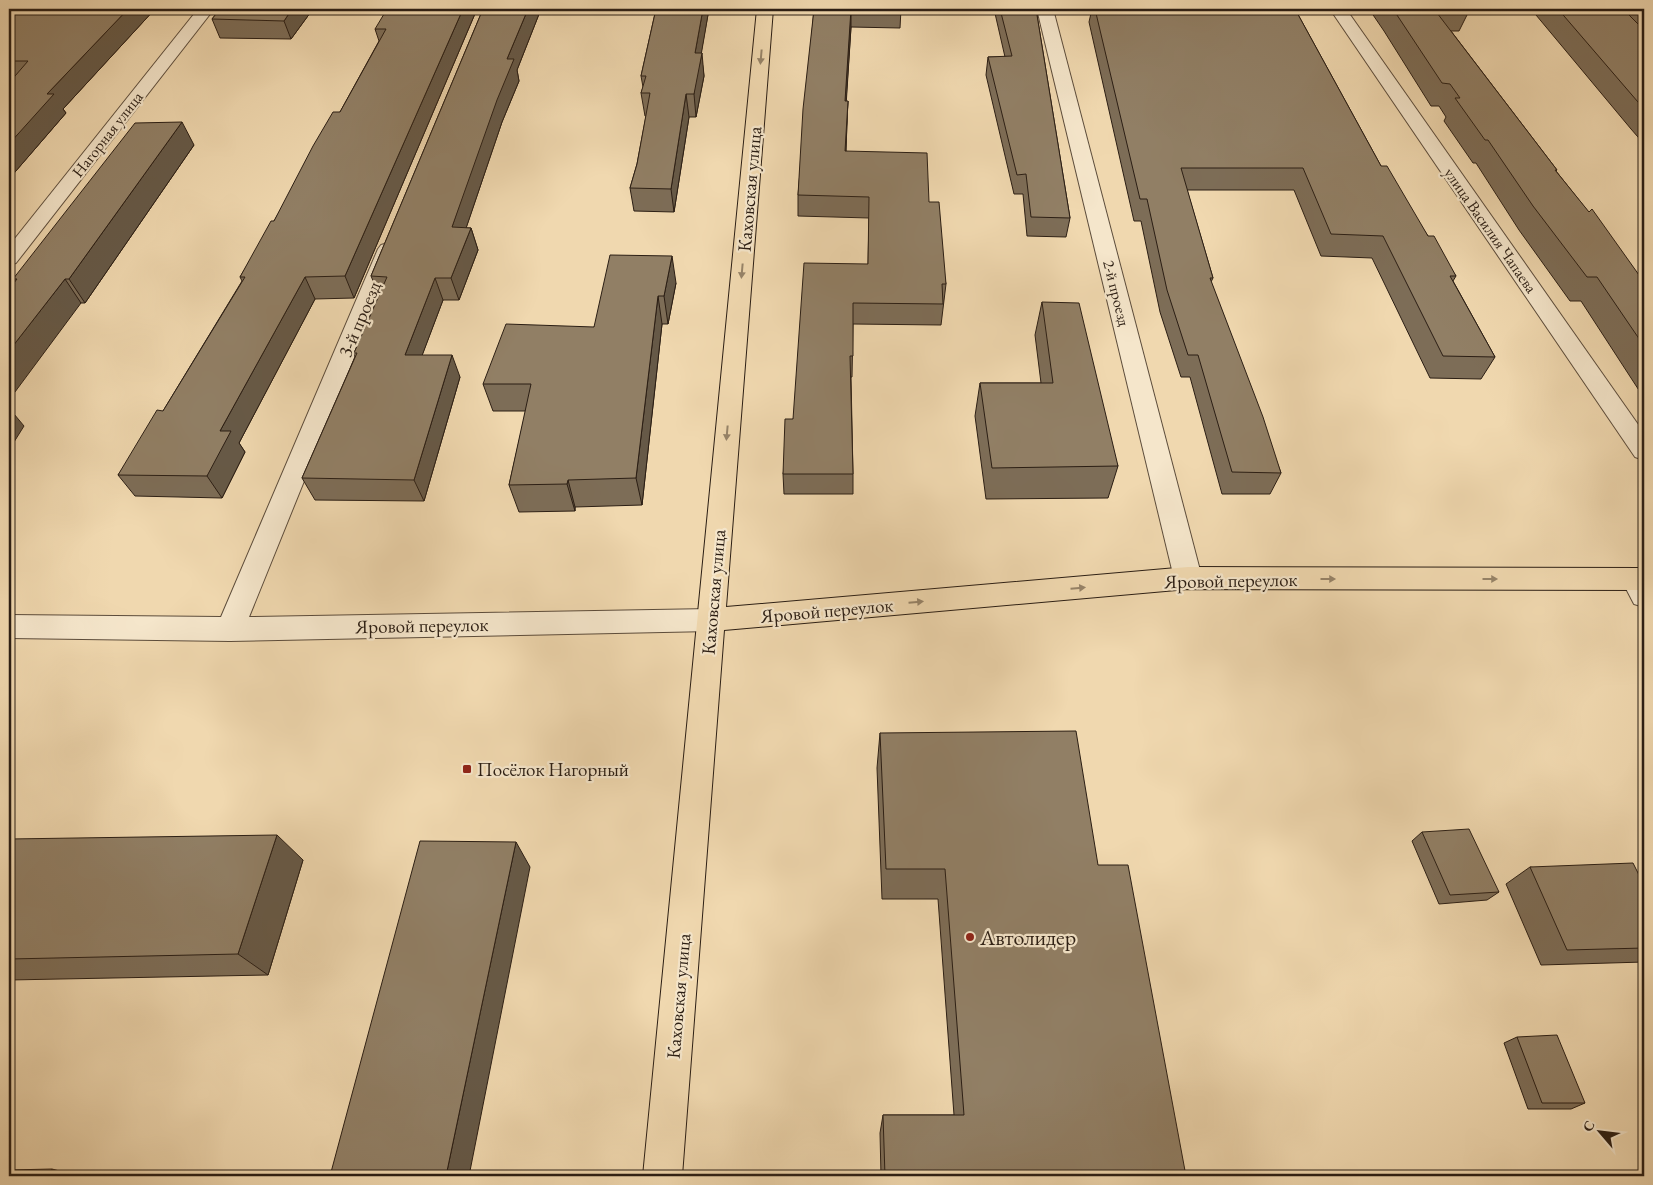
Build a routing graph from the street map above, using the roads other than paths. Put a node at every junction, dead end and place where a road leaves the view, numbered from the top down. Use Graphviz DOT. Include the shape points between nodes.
graph roads {
  1 [pos="206,9"];
  2 [pos="766,9"];
  3 [pos="1045,9"];
  4 [pos="1338,9"];
  5 [pos="397,228"];
  6 [pos="9,260"];
  7 [pos="1644,451"];
  8 [pos="1188,578"];
  9 [pos="1641,585"];
  10 [pos="711,620"];
  11 [pos="9,627"];
  12 [pos="230,629"];
  13 [pos="662,1176"];
  1 -- 6 [label="street, Нагорная улица"];
  2 -- 10 [label="main road, Каховская улица, one-way"];
  3 -- 8 [label="street, 2-й проезд"];
  4 -- 7 [label="street, улица Василия Чапаева"];
  5 -- 12 [label="street, 3-й проезд"];
  8 -- 9 [label="main road, Яровой переулок, one-way"];
  10 -- 8 [label="main road, Яровой переулок, one-way"];
  10 -- 12 [label="street, Яровой переулок"];
  10 -- 13 [label="main road, Каховская улица"];
  11 -- 12 [label="street, Яровой переулок"];
}
